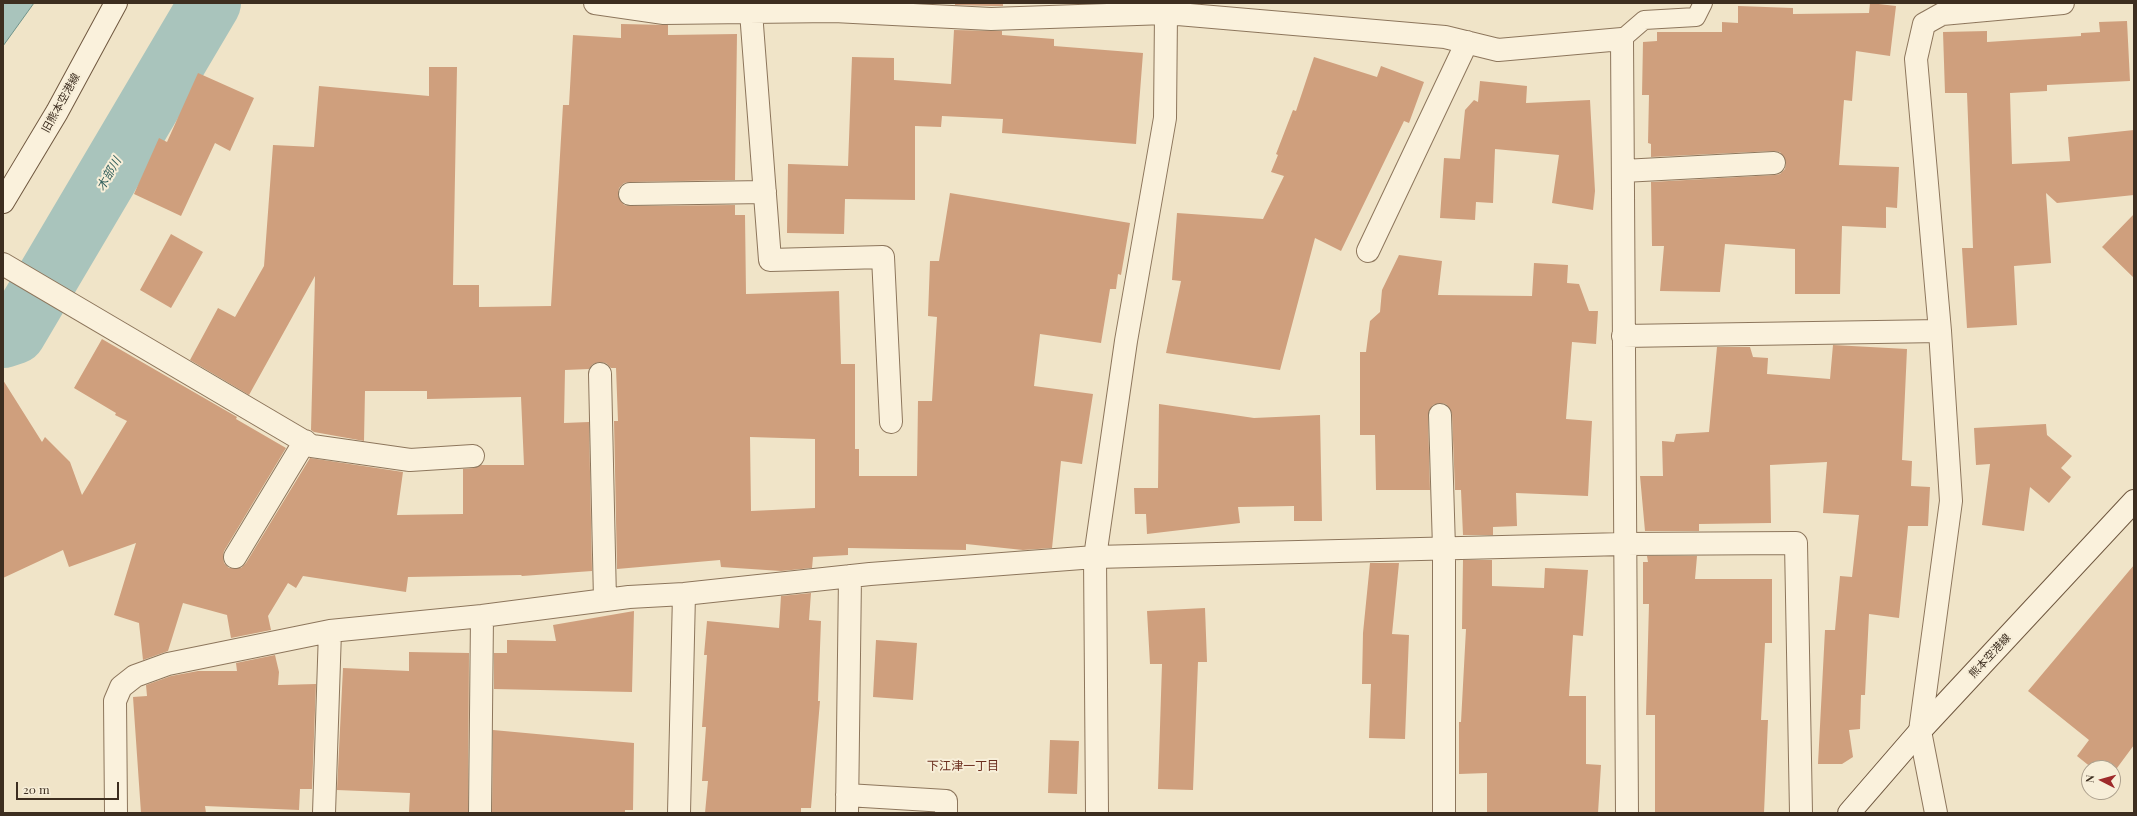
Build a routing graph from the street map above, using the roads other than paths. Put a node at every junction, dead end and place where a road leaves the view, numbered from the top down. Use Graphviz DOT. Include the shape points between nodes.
graph roads {
  1 [pos="116,3"];
  2 [pos="595,3"];
  3 [pos="1703,3"];
  4 [pos="2063,3"];
  5 [pos="834,7"];
  6 [pos="1982,7"];
  7 [pos="1137,8"];
  8 [pos="751,12"];
  9 [pos="1166,14"];
  10 [pos="1622,39"];
  11 [pos="1467,42"];
  12 [pos="1774,163"];
  13 [pos="1623,171"];
  14 [pos="765,192"];
  15 [pos="630,194"];
  16 [pos="3,202"];
  17 [pos="1368,251"];
  18 [pos="3,264"];
  19 [pos="1940,331"];
  20 [pos="1623,336"];
  21 [pos="600,374"];
  22 [pos="1440,415"];
  23 [pos="891,422"];
  24 [pos="305,441"];
  25 [pos="473,456"];
  26 [pos="2134,501"];
  27 [pos="1624,544"];
  28 [pos="1444,548"];
  29 [pos="235,557"];
  30 [pos="1095,557"];
  31 [pos="850,576"];
  32 [pos="684,594"];
  33 [pos="606,600"];
  34 [pos="482,616"];
  35 [pos="330,631"];
  36 [pos="1920,731"];
  37 [pos="847,804"];
  38 [pos="116,813"];
  39 [pos="324,813"];
  40 [pos="480,813"];
  41 [pos="679,813"];
  42 [pos="946,813"];
  43 [pos="1097,813"];
  44 [pos="1444,813"];
  45 [pos="1627,813"];
  46 [pos="1801,813"];
  47 [pos="1848,813"];
  48 [pos="1936,813"];
  1 -- 16 [label="street, 旧熊本空港線" via="57,112"];
  2 -- 8 [label="street" via="664,13"];
  3 -- 10 [label="lane" via="1696,17 1644,20"];
  4 -- 6 [label="street"];
  5 -- 7 [label="street" via="991,19"];
  5 -- 8 [label="street"];
  6 -- 19 [label="street" via="1942,14 1924,24 1916,59"];
  7 -- 9 [label="street"];
  8 -- 14 [label="street"];
  9 -- 11 [label="street" via="1444,37"];
  9 -- 30 [label="street" via="1165,118 1126,341"];
  10 -- 11 [label="street" via="1498,50"];
  10 -- 13 [label="street"];
  11 -- 17 [label="street"];
  12 -- 13 [label="street"];
  13 -- 20 [label="street"];
  14 -- 15 [label="street"];
  14 -- 23 [label="street" via="770,260 883,258"];
  18 -- 24 [label="street"];
  19 -- 20 [label="street"];
  19 -- 36 [label="street" via="1951,501"];
  20 -- 27 [label="street"];
  21 -- 33 [label="street"];
  22 -- 28 [label="street"];
  24 -- 25 [label="street" via="312,446 410,460"];
  24 -- 29 [label="street"];
  26 -- 36 [label="street, 熊本空港線"];
  27 -- 28 [label="street"];
  27 -- 45 [label="street"];
  27 -- 46 [label="street" via="1796,543"];
  28 -- 30 [label="street"];
  28 -- 44 [label="street"];
  30 -- 31 [label="street"];
  30 -- 43 [label="street"];
  31 -- 32 [label="street"];
  31 -- 37 [label="street"];
  32 -- 33 [label="street"];
  32 -- 41 [label="street"];
  33 -- 34 [label="street"];
  34 -- 35 [label="street"];
  34 -- 40 [label="street"];
  35 -- 38 [label="street" via="168,664 135,676 121,686 115,701"];
  35 -- 39 [label="street"];
  36 -- 47 [label="street, 熊本空港線"];
  36 -- 48 [label="street"];
  37 -- 42 [label="street" via="946,800"];
}
